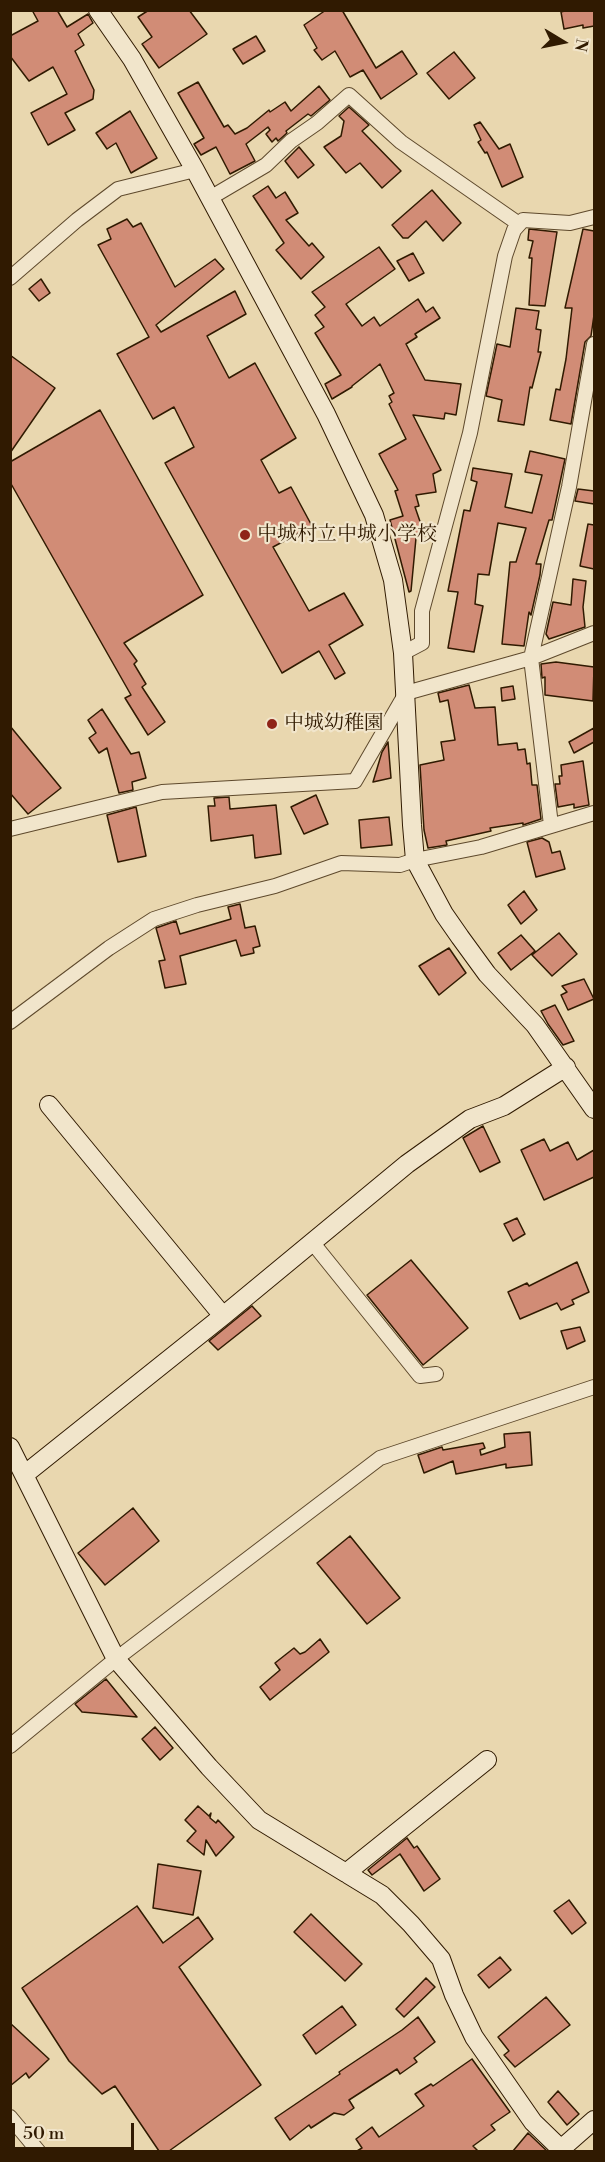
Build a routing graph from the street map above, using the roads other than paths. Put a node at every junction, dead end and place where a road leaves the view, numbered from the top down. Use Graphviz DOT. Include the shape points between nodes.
graph roads {
  1 [pos="98,10"];
  2 [pos="195,170"];
  3 [pos="210,198"];
  4 [pos="594,217"];
  5 [pos="519,224"];
  6 [pos="10,278"];
  7 [pos="594,344"];
  8 [pos="594,633"];
  9 [pos="403,653"];
  10 [pos="531,658"];
  11 [pos="406,693"];
  12 [pos="594,813"];
  13 [pos="551,825"];
  14 [pos="10,829"];
  15 [pos="416,860"];
  16 [pos="10,1022"];
  17 [pos="566,1067"];
  18 [pos="49,1105"];
  19 [pos="594,1109"];
  20 [pos="312,1242"];
  21 [pos="223,1316"];
  22 [pos="436,1374"];
  23 [pos="594,1388"];
  24 [pos="10,1447"];
  25 [pos="24,1475"];
  26 [pos="116,1659"];
  27 [pos="10,1746"];
  28 [pos="488,1760"];
  29 [pos="346,1873"];
  30 [pos="10,2117"];
  31 [pos="594,2120"];
  32 [pos="562,2150"];
  33 [pos="39,2151"];
  1 -- 2 [label="street" via="132,59"];
  2 -- 3 [label="street"];
  2 -- 6 [label="street" via="118,189"];
  3 -- 5 [label="street" via="266,165 349,95 401,142"];
  3 -- 9 [label="street" via="327,414 374,515 393,580"];
  4 -- 5 [label="street" via="570,224 523,220"];
  5 -- 9 [label="street" via="505,256 470,433 422,611 422,643"];
  7 -- 10 [label="street" via="569,487"];
  8 -- 10 [label="street"];
  9 -- 11 [label="street"];
  10 -- 11 [label="street"];
  10 -- 13 [label="street"];
  11 -- 14 [label="street" via="355,781 162,792"];
  11 -- 15 [label="street"];
  12 -- 13 [label="street"];
  13 -- 15 [label="street" via="481,847"];
  15 -- 16 [label="street" via="400,865 341,863 275,886 154,919"];
  15 -- 17 [label="street" via="460,937"];
  17 -- 19 [label="street"];
  17 -- 20 [label="street" via="504,1106 470,1119 407,1164"];
  18 -- 21 [label="street"];
  20 -- 21 [label="street"];
  20 -- 22 [label="street" via="420,1376"];
  21 -- 25 [label="street"];
  23 -- 26 [label="street" via="380,1458"];
  24 -- 25 [label="street"];
  25 -- 26 [label="street"];
  26 -- 27 [label="street"];
  26 -- 29 [label="street" via="260,1820"];
  28 -- 29 [label="street"];
  29 -- 32 [label="street" via="382,1895 441,1959 474,2037 533,2122"];
  30 -- 33 [label="street"];
  31 -- 32 [label="street"];
}
